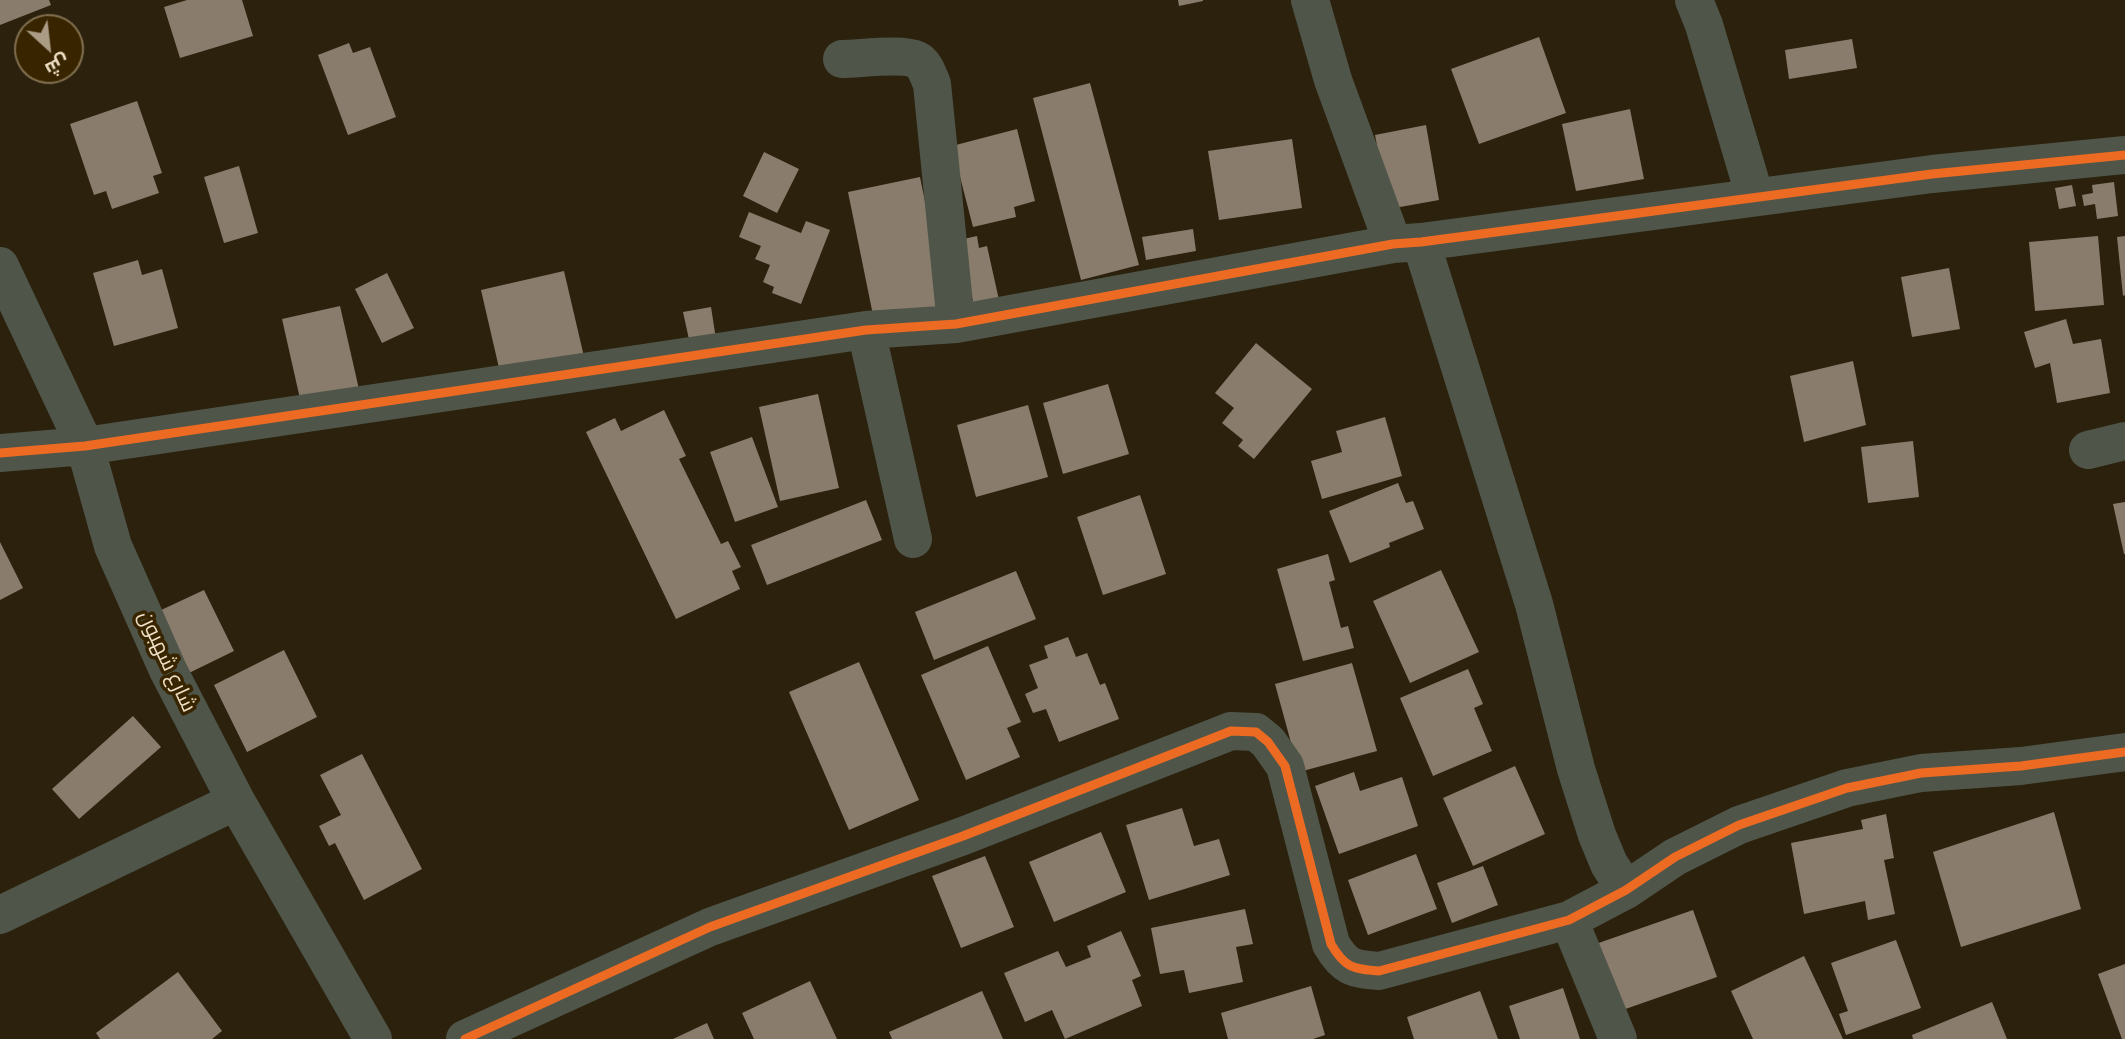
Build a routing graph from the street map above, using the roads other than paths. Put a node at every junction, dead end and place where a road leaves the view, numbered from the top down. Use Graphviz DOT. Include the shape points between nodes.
graph roads {
  1 [pos="1310,0"];
  2 [pos="1694,0"];
  3 [pos="842,59"];
  4 [pos="2125,155"];
  5 [pos="1755,197"];
  6 [pos="1407,243"];
  7 [pos="0,266"];
  8 [pos="956,324"];
  9 [pos="866,330"];
  10 [pos="2125,441"];
  11 [pos="85,446"];
  12 [pos="2088,450"];
  13 [pos="0,453"];
  14 [pos="913,539"];
  15 [pos="2125,752"];
  16 [pos="236,801"];
  17 [pos="1626,890"];
  18 [pos="0,915"];
  19 [pos="1569,920"];
  20 [pos="373,1039"];
  21 [pos="465,1039"];
  22 [pos="1618,1039"];
  1 -- 6 [label="street" via="1333,80"];
  2 -- 5 [label="street"];
  3 -- 8 [label="street" via="904,57 918,60 926,69 932,84"];
  4 -- 5 [label="street"];
  5 -- 6 [label="street"];
  6 -- 8 [label="street"];
  6 -- 17 [label="street" via="1534,604 1593,822 1609,864"];
  7 -- 11 [label="street, شارع شهبون"];
  8 -- 9 [label="street"];
  9 -- 11 [label="street"];
  9 -- 14 [label="street"];
  10 -- 12 [label="street"];
  11 -- 13 [label="street"];
  11 -- 16 [label="street, شارع شهبون" via="113,545 168,670"];
  15 -- 17 [label="street" via="1921,773 1847,788 1739,825 1675,857"];
  16 -- 18 [label="street"];
  16 -- 20 [label="street, شارع شهبون"];
  17 -- 19 [label="street"];
  19 -- 21 [label="street" via="1379,971 1355,969 1339,958 1331,944 1285,766 1256,732 1231,731 963,836 710,927"];
  19 -- 22 [label="street"];
}
